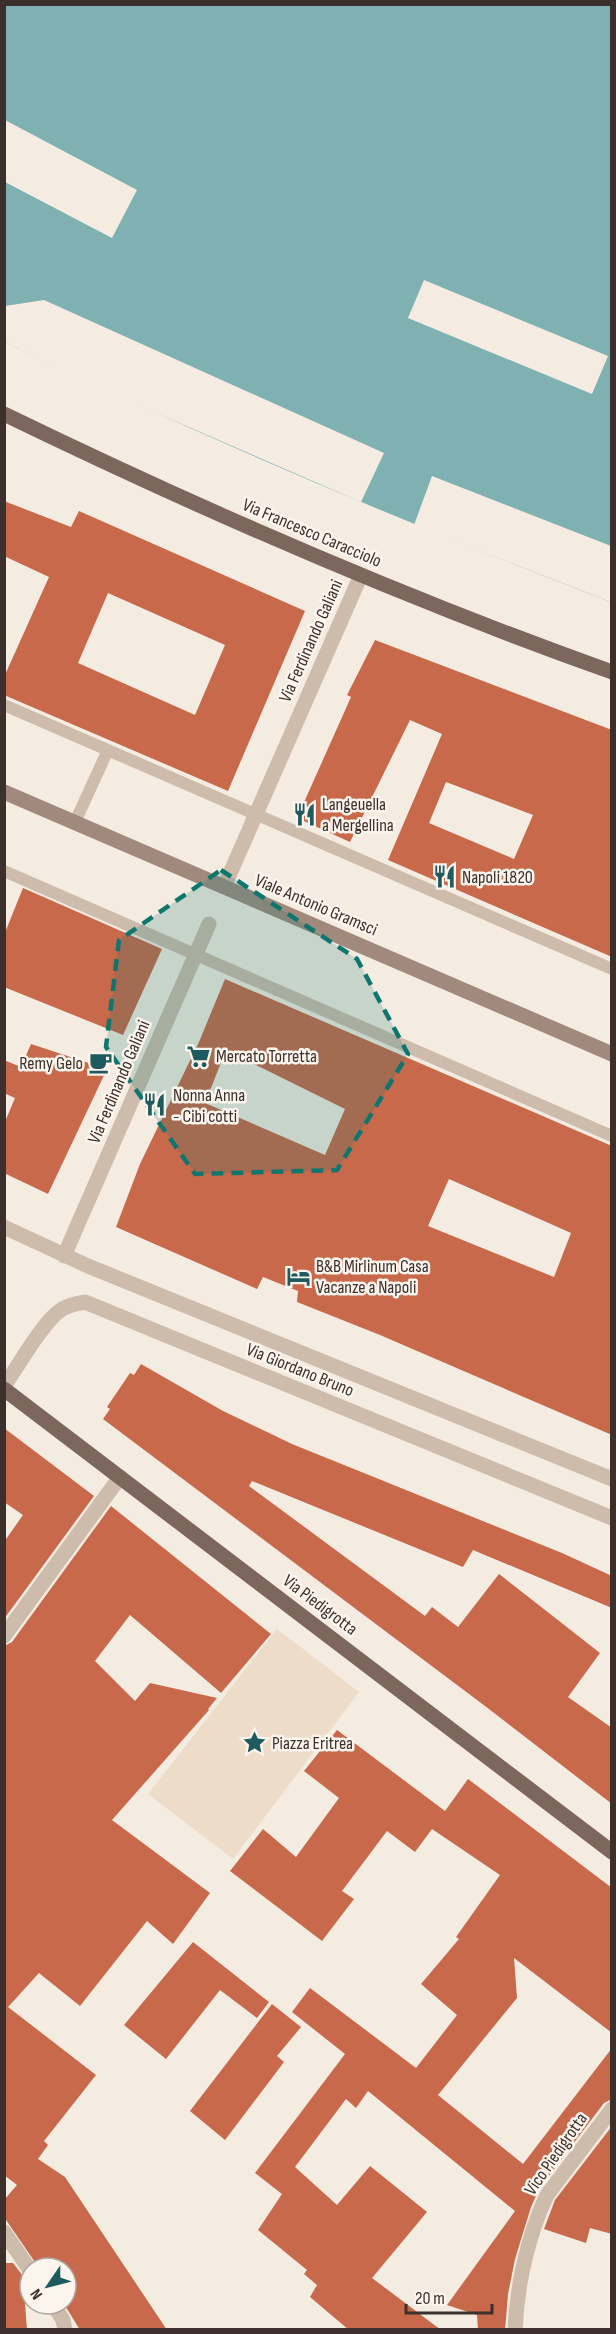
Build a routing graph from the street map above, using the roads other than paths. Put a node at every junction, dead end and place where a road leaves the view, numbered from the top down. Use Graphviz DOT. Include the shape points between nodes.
graph roads {
  1 [pos="4,414"];
  2 [pos="361,575"];
  3 [pos="612,672"];
  4 [pos="4,705"];
  5 [pos="108,750"];
  6 [pos="4,792"];
  7 [pos="256,814"];
  8 [pos="75,822"];
  9 [pos="4,871"];
  10 [pos="224,887"];
  11 [pos="208,924"];
  12 [pos="195,954"];
  13 [pos="612,969"];
  14 [pos="612,1054"];
  15 [pos="612,1136"];
  16 [pos="4,1227"];
  17 [pos="64,1256"];
  18 [pos="4,1387"];
  19 [pos="120,1477"];
  20 [pos="612,1479"];
  21 [pos="612,1518"];
  22 [pos="4,1636"];
  23 [pos="612,1852"];
  24 [pos="612,2109"];
  25 [pos="4,2232"];
  26 [pos="20,2256"];
  27 [pos="515,2330"];
  1 -- 2 [label="main road, Via Francesco Caracciolo" via="169,492"];
  2 -- 3 [label="main road, Via Francesco Caracciolo"];
  2 -- 7 [label="street, Via Ferdinando Galiani"];
  4 -- 5 [label="lane"];
  5 -- 7 [label="lane"];
  5 -- 8 [label="lane"];
  6 -- 8 [label="street, Viale Antonio Gramsci"];
  7 -- 10 [label="street, Via Ferdinando Galiani"];
  7 -- 13 [label="lane"];
  8 -- 10 [label="street, Viale Antonio Gramsci"];
  9 -- 12 [label="lane"];
  10 -- 14 [label="street, Viale Antonio Gramsci"];
  11 -- 12 [label="street, Via Ferdinando Galiani"];
  12 -- 15 [label="lane"];
  12 -- 17 [label="street, Via Ferdinando Galiani"];
  16 -- 17 [label="street"];
  17 -- 20 [label="street"];
  18 -- 19 [label="main road, Via Piedigrotta"];
  18 -- 21 [label="street, Via Giordano Bruno" via="49,1321 59,1311 85,1302"];
  19 -- 22 [label="street"];
  19 -- 23 [label="main road, Via Piedigrotta"];
  24 -- 27 [label="street, Vico Piedigrotta" via="542,2206 525,2262"];
  25 -- 26 [label="street"];
}
